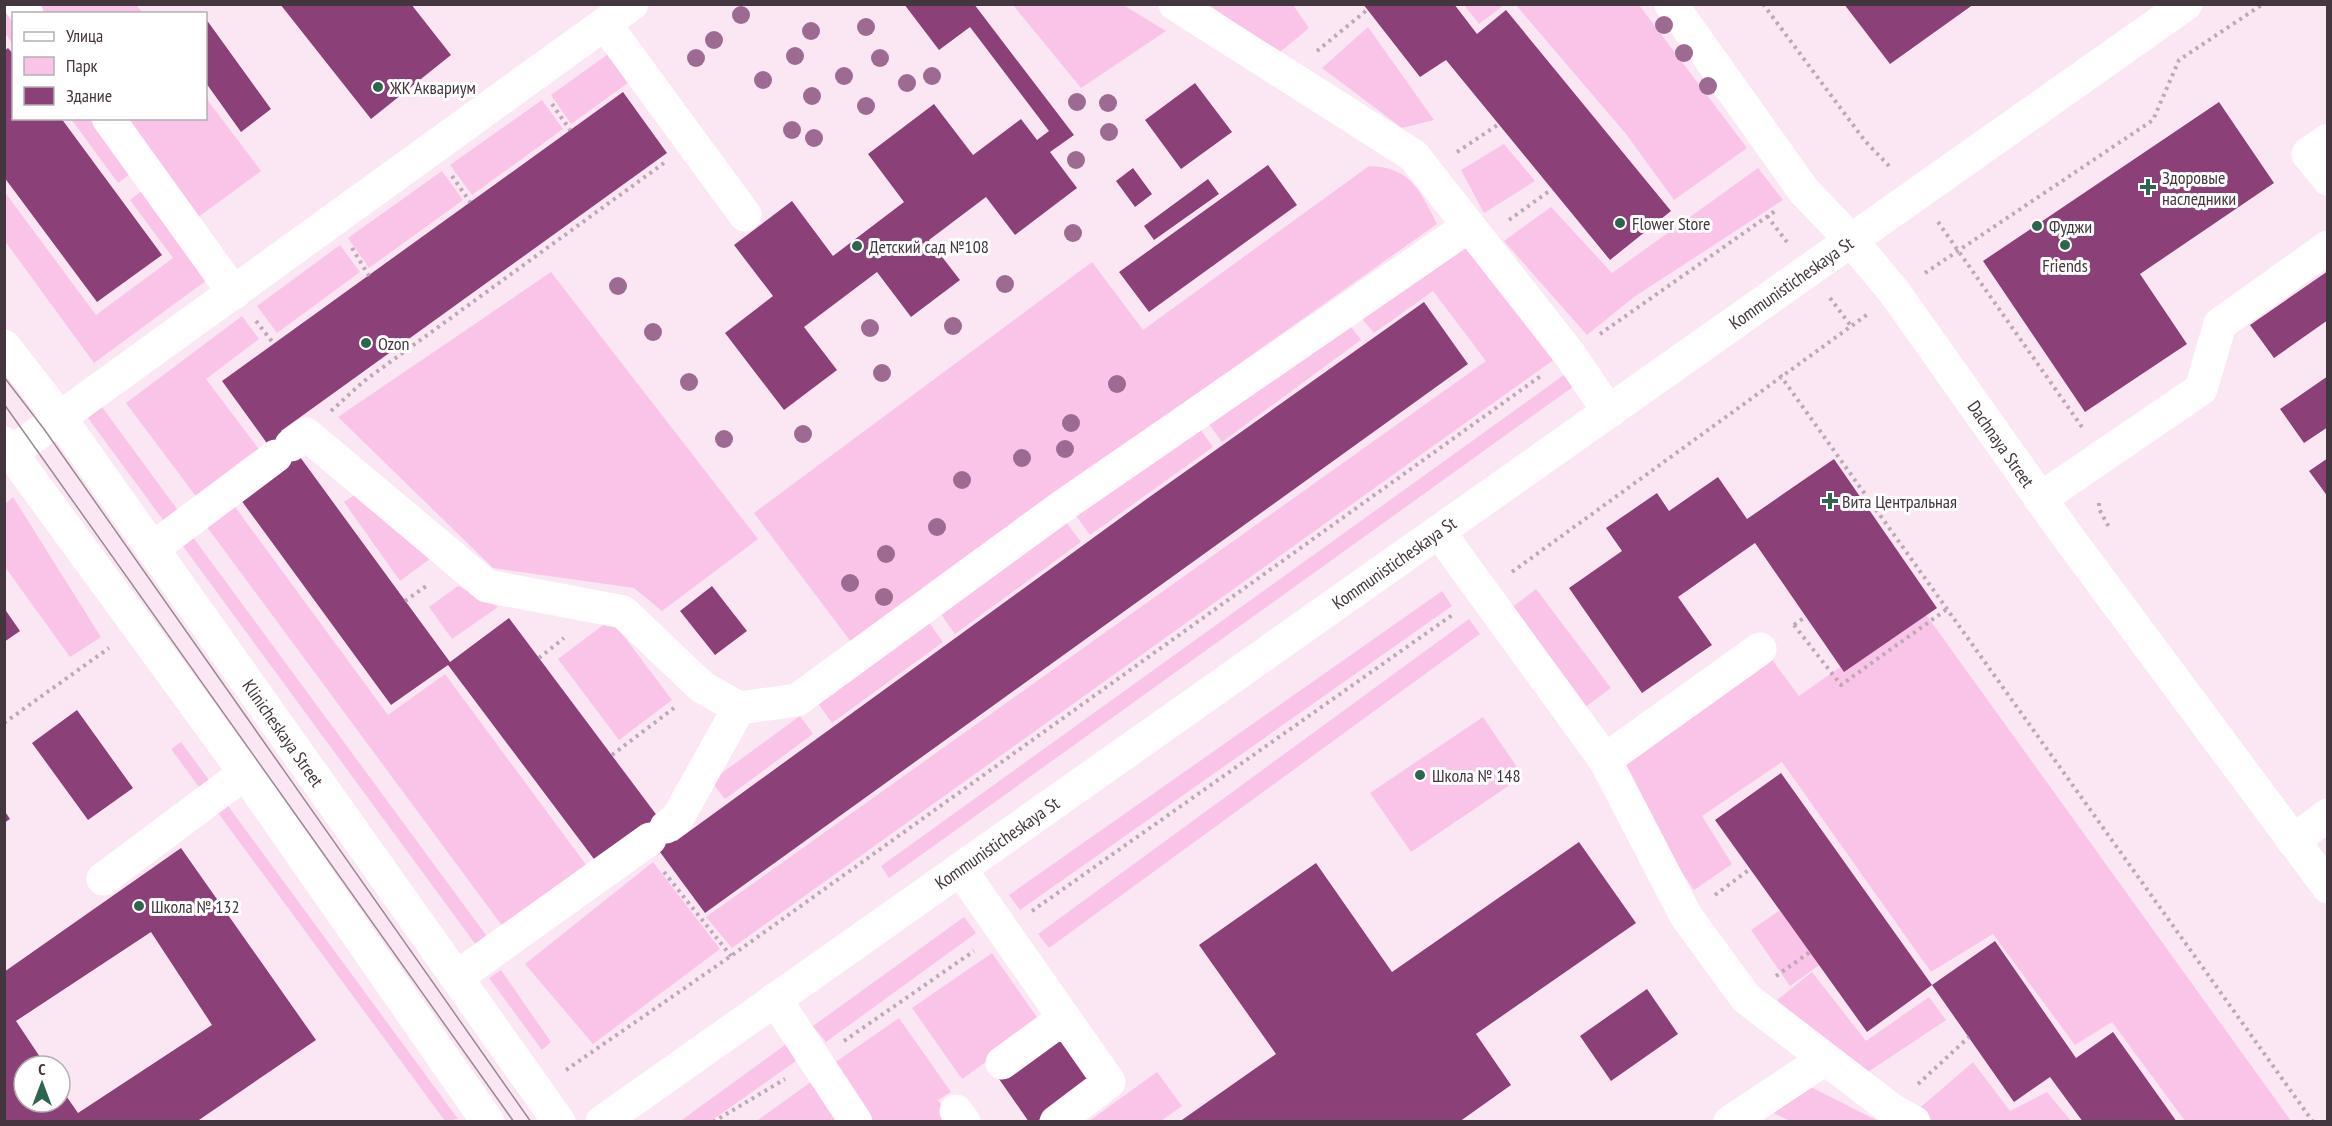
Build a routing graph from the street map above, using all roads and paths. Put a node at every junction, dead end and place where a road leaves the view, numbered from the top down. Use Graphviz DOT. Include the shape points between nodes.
graph roads {
  1 [pos="632,4"];
  2 [pos="1175,4"];
  3 [pos="1671,4"];
  4 [pos="1763,4"];
  5 [pos="2186,4"];
  6 [pos="1367,10"];
  7 [pos="605,24"];
  8 [pos="1288,76"];
  9 [pos="109,120"];
  10 [pos="1499,124"];
  11 [pos="2328,140"];
  12 [pos="691,143"];
  13 [pos="1428,173"];
  14 [pos="2328,179"];
  15 [pos="1552,189"];
  16 [pos="1804,191"];
  17 [pos="1916,194"];
  18 [pos="745,215"];
  19 [pos="1475,233"];
  20 [pos="1851,240"];
  21 [pos="2328,247"];
  22 [pos="234,293"];
  23 [pos="4,346"];
  24 [pos="1570,355"];
  25 [pos="1780,375"];
  26 [pos="1609,412"];
  27 [pos="60,418"];
  28 [pos="291,445"];
  29 [pos="7,451"];
  30 [pos="2102,456"];
  31 [pos="2040,499"];
  32 [pos="1439,532"];
  33 [pos="2113,536"];
  34 [pos="152,549"];
  35 [pos="1947,609"];
  36 [pos="1794,624"];
  37 [pos="111,647"];
  38 [pos="1760,648"];
  39 [pos="702,687"];
  40 [pos="739,708"];
  41 [pos="4,723"];
  42 [pos="612,755"];
  43 [pos="1605,760"];
  44 [pos="245,773"];
  45 [pos="2328,815"];
  46 [pos="652,837"];
  47 [pos="2293,841"];
  48 [pos="960,869"];
  49 [pos="1750,869"];
  50 [pos="103,879"];
  51 [pos="2328,887"];
  52 [pos="1686,916"];
  53 [pos="731,956"];
  54 [pos="457,976"];
  55 [pos="775,999"];
  56 [pos="1064,1018"];
  57 [pos="1968,1037"];
  58 [pos="1825,1059"];
  59 [pos="1002,1063"];
  60 [pos="535,1088"];
  61 [pos="1902,1115"];
  62 [pos="488,1122"];
  63 [pos="560,1122"];
  64 [pos="602,1122"];
  65 [pos="856,1122"];
  66 [pos="1056,1122"];
  67 [pos="1730,1122"];
  68 [pos="2313,1122"];
  1 -- 7 [label="street"];
  2 -- 8 [label="street"];
  3 -- 16 [label="street, Dachnaya Street"];
  4 -- 17 [label="path" via="1865,141"];
  5 -- 17 [label="street, Kommunisticheskaya St"];
  6 -- 8 [label="path"];
  7 -- 12 [label="street"];
  7 -- 22 [label="street"];
  8 -- 13 [label="street" via="1414,156"];
  9 -- 22 [label="street"];
  10 -- 13 [label="path"];
  11 -- 14 [label="street" via="2308,154"];
  12 -- 18 [label="street"];
  12 -- 28 [label="path" via="364,381"];
  13 -- 19 [label="street"];
  15 -- 19 [label="path"];
  16 -- 20 [label="street, Dachnaya Street"];
  16 -- 24 [label="path"];
  17 -- 20 [label="street, Kommunisticheskaya St"];
  17 -- 30 [label="path" via="1960,250"];
  19 -- 24 [label="street"];
  19 -- 40 [label="street" via="1064,505 797,700"];
  20 -- 26 [label="street, Kommunisticheskaya St"];
  20 -- 31 [label="street, Dachnaya Street" via="1895,293"];
  21 -- 30 [label="street" via="2220,324 2200,389"];
  22 -- 27 [label="street"];
  23 -- 27 [label="street, Klinicheskaya Street"];
  24 -- 26 [label="street"];
  24 -- 53 [label="path"];
  25 -- 35 [label="path"];
  26 -- 32 [label="street, Kommunisticheskaya St"];
  27 -- 29 [label="street"];
  27 -- 34 [label="street, Klinicheskaya Street"];
  28 -- 34 [label="street"];
  28 -- 39 [label="street" via="488,586 623,612"];
  29 -- 44 [label="street"];
  30 -- 31 [label="street"];
  30 -- 33 [label="path" via="2098,509"];
  31 -- 47 [label="street, Dachnaya Street"];
  32 -- 43 [label="street"];
  32 -- 48 [label="street, Kommunisticheskaya St"];
  34 -- 54 [label="street, Klinicheskaya Street"];
  35 -- 36 [label="path" via="1841,685"];
  35 -- 68 [label="path"];
  37 -- 41 [label="path"];
  38 -- 43 [label="street"];
  39 -- 40 [label="street"];
  39 -- 42 [label="path"];
  40 -- 46 [label="street" via="677,819"];
  43 -- 52 [label="street"];
  44 -- 50 [label="street"];
  44 -- 62 [label="street"];
  45 -- 47 [label="street"];
  46 -- 53 [label="path"];
  46 -- 54 [label="street"];
  47 -- 51 [label="street, Dachnaya Street"];
  48 -- 55 [label="street, Kommunisticheskaya St"];
  48 -- 56 [label="street"];
  49 -- 52 [label="path"];
  52 -- 58 [label="street" via="1746,998"];
  53 -- 60 [label="path"];
  54 -- 60 [label="street, Klinicheskaya Street"];
  55 -- 64 [label="street, Kommunisticheskaya St"];
  55 -- 65 [label="street"];
  56 -- 59 [label="street"];
  56 -- 66 [label="street" via="1109,1082"];
  57 -- 61 [label="path"];
  58 -- 61 [label="street"];
  58 -- 67 [label="street"];
  60 -- 63 [label="street, Klinicheskaya Street"];
}
